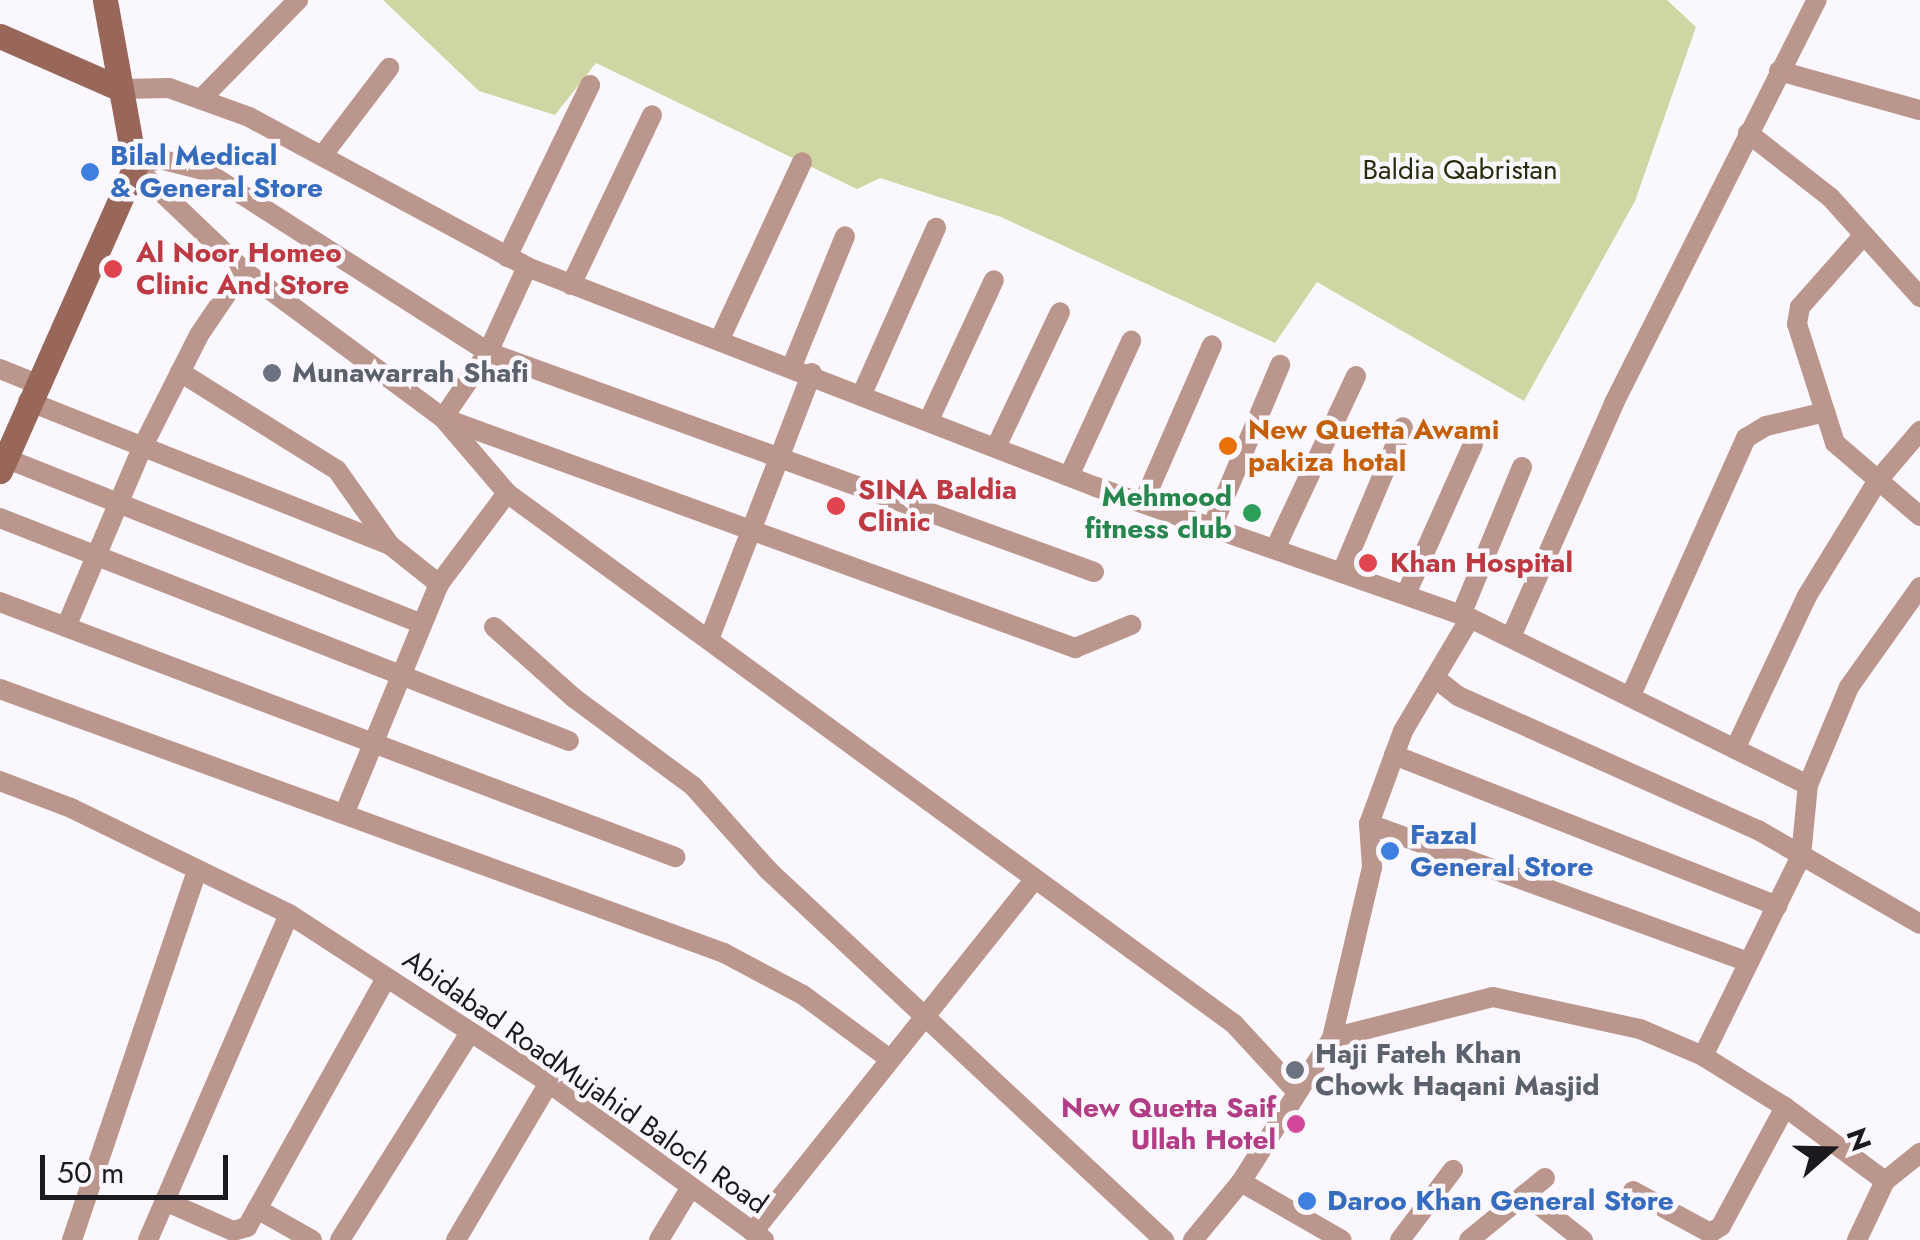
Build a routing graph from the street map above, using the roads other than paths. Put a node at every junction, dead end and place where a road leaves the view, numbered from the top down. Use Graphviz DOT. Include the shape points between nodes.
graph roads {
  1 [pos="105,0"];
  2 [pos="298,0"];
  3 [pos="1817,0"];
  4 [pos="0,36"];
  5 [pos="389,68"];
  6 [pos="1779,71"];
  7 [pos="590,85"];
  8 [pos="121,89"];
  9 [pos="200,99"];
  10 [pos="1920,110"];
  11 [pos="652,115"];
  12 [pos="1748,133"];
  13 [pos="322,156"];
  14 [pos="802,162"];
  15 [pos="136,167"];
  16 [pos="936,228"];
  17 [pos="845,236"];
  18 [pos="1862,236"];
  19 [pos="507,256"];
  20 [pos="527,268"];
  21 [pos="243,270"];
  22 [pos="994,280"];
  23 [pos="571,285"];
  24 [pos="1920,297"];
  25 [pos="1060,312"];
  26 [pos="719,340"];
  27 [pos="1130,341"];
  28 [pos="1212,345"];
  29 [pos="488,352"];
  30 [pos="1280,365"];
  31 [pos="0,369"];
  32 [pos="802,370"];
  33 [pos="180,372"];
  34 [pos="1356,376"];
  35 [pos="31,392"];
  36 [pos="862,394"];
  37 [pos="1825,412"];
  38 [pos="443,418"];
  39 [pos="929,420"];
  40 [pos="1403,428"];
  41 [pos="1920,431"];
  42 [pos="1472,444"];
  43 [pos="142,446"];
  44 [pos="996,447"];
  45 [pos="779,458"];
  46 [pos="3,465"];
  47 [pos="1522,466"];
  48 [pos="1069,476"];
  49 [pos="1878,480"];
  50 [pos="507,492"];
  51 [pos="118,500"];
  52 [pos="1144,503"];
  53 [pos="1920,516"];
  54 [pos="0,518"];
  55 [pos="1212,527"];
  56 [pos="752,529"];
  57 [pos="390,544"];
  58 [pos="1276,549"];
  59 [pos="96,554"];
  60 [pos="1094,572"];
  61 [pos="1342,572"];
  62 [pos="439,584"];
  63 [pos="1920,588"];
  64 [pos="1406,594"];
  65 [pos="0,602"];
  66 [pos="1466,616"];
  67 [pos="422,624"];
  68 [pos="1130,625"];
  69 [pos="66,627"];
  70 [pos="494,627"];
  71 [pos="710,637"];
  72 [pos="1510,637"];
  73 [pos="400,677"];
  74 [pos="1434,678"];
  75 [pos="0,690"];
  76 [pos="1630,695"];
  77 [pos="569,741"];
  78 [pos="373,744"];
  79 [pos="1736,748"];
  80 [pos="1394,756"];
  81 [pos="0,781"];
  82 [pos="1808,785"];
  83 [pos="345,812"];
  84 [pos="1369,824"];
  85 [pos="1801,856"];
  86 [pos="675,857"];
  87 [pos="197,870"];
  88 [pos="1034,880"];
  89 [pos="1776,906"];
  90 [pos="289,914"];
  91 [pos="1920,924"];
  92 [pos="1749,962"];
  93 [pos="386,978"];
  94 [pos="923,1015"];
  95 [pos="470,1033"];
  96 [pos="1332,1038"];
  97 [pos="1703,1056"];
  98 [pos="888,1058"];
  99 [pos="548,1083"];
  100 [pos="1297,1092"];
  101 [pos="1785,1107"];
  102 [pos="1920,1153"];
  103 [pos="1452,1170"];
  104 [pos="1545,1178"];
  105 [pos="1886,1181"];
  106 [pos="1241,1182"];
  107 [pos="689,1190"];
  108 [pos="1633,1191"];
  109 [pos="1526,1194"];
  110 [pos="165,1201"];
  111 [pos="257,1209"];
  112 [pos="758,1236"];
  113 [pos="72,1240"];
  114 [pos="148,1240"];
  115 [pos="312,1240"];
  116 [pos="340,1240"];
  117 [pos="456,1240"];
  118 [pos="658,1240"];
  119 [pos="1164,1240"];
  120 [pos="1193,1240"];
  121 [pos="1342,1240"];
  122 [pos="1400,1240"];
  123 [pos="1469,1240"];
  124 [pos="1583,1240"];
  125 [pos="1857,1240"];
  1 -- 8 [label="main road"];
  2 -- 9 [label="street"];
  3 -- 6 [label="street"];
  4 -- 8 [label="main road"];
  5 -- 13 [label="street"];
  6 -- 10 [label="street"];
  6 -- 12 [label="street"];
  7 -- 19 [label="street"];
  8 -- 9 [label="street" via="169,88"];
  8 -- 15 [label="main road"];
  9 -- 13 [label="street"];
  11 -- 23 [label="street"];
  12 -- 18 [label="street" via="1830,197"];
  12 -- 72 [label="street" via="1614,403"];
  13 -- 19 [label="street"];
  14 -- 26 [label="street"];
  15 -- 21 [label="street"];
  15 -- 29 [label="street" via="159,159 203,170"];
  15 -- 35 [label="main road"];
  16 -- 36 [label="street"];
  17 -- 32 [label="street"];
  18 -- 24 [label="street"];
  18 -- 37 [label="street" via="1796,314"];
  19 -- 20 [label="street"];
  20 -- 23 [label="street"];
  20 -- 29 [label="street"];
  21 -- 33 [label="street"];
  21 -- 38 [label="street"];
  22 -- 39 [label="street"];
  23 -- 26 [label="street"];
  25 -- 44 [label="street"];
  26 -- 32 [label="street"];
  27 -- 48 [label="street"];
  28 -- 52 [label="street"];
  29 -- 38 [label="street"];
  29 -- 45 [label="street"];
  30 -- 55 [label="street"];
  31 -- 35 [label="street"];
  32 -- 36 [label="street"];
  32 -- 45 [label="street"];
  33 -- 43 [label="street"];
  33 -- 57 [label="street" via="337,470"];
  34 -- 58 [label="street"];
  35 -- 43 [label="street"];
  35 -- 46 [label="main road"];
  36 -- 39 [label="street"];
  37 -- 49 [label="street" via="1836,443"];
  37 -- 76 [label="street" via="1766,426 1746,438"];
  38 -- 50 [label="street"];
  38 -- 56 [label="street"];
  39 -- 44 [label="street"];
  40 -- 61 [label="street"];
  41 -- 49 [label="street"];
  42 -- 64 [label="street"];
  43 -- 51 [label="street"];
  43 -- 57 [label="street" via="313,519"];
  44 -- 48 [label="street"];
  45 -- 56 [label="street"];
  45 -- 60 [label="street"];
  46 -- 51 [label="street"];
  47 -- 66 [label="street"];
  48 -- 52 [label="street"];
  49 -- 53 [label="street"];
  49 -- 79 [label="street" via="1808,596"];
  50 -- 62 [label="street"];
  50 -- 71 [label="street"];
  51 -- 59 [label="street"];
  51 -- 67 [label="street"];
  52 -- 55 [label="street"];
  54 -- 59 [label="street"];
  55 -- 58 [label="street"];
  56 -- 68 [label="street" via="1076,648"];
  56 -- 71 [label="street"];
  57 -- 62 [label="street"];
  58 -- 61 [label="street"];
  59 -- 69 [label="street"];
  59 -- 73 [label="street"];
  61 -- 64 [label="street"];
  62 -- 67 [label="street"];
  63 -- 82 [label="street" via="1849,687"];
  64 -- 66 [label="street"];
  65 -- 69 [label="street"];
  66 -- 72 [label="street"];
  66 -- 74 [label="street"];
  67 -- 73 [label="street"];
  69 -- 78 [label="street"];
  70 -- 94 [label="street" via="574,698 692,786 769,870"];
  71 -- 88 [label="street"];
  72 -- 76 [label="street"];
  73 -- 77 [label="street"];
  73 -- 78 [label="street"];
  74 -- 80 [label="street"];
  74 -- 85 [label="street" via="1458,696"];
  75 -- 83 [label="street"];
  76 -- 79 [label="street"];
  78 -- 83 [label="street"];
  78 -- 86 [label="street"];
  79 -- 82 [label="street"];
  80 -- 84 [label="street"];
  80 -- 89 [label="street"];
  81 -- 87 [label="street, Abidabad RoadMujahid Baloch Road"];
  82 -- 85 [label="street"];
  83 -- 98 [label="street" via="724,953 804,995"];
  84 -- 92 [label="street"];
  84 -- 96 [label="street" via="1372,867"];
  85 -- 89 [label="street"];
  85 -- 91 [label="street"];
  87 -- 90 [label="street, Abidabad RoadMujahid Baloch Road"];
  87 -- 113 [label="street"];
  88 -- 94 [label="street"];
  88 -- 100 [label="street" via="1234,1024"];
  89 -- 92 [label="street"];
  90 -- 93 [label="street, Abidabad RoadMujahid Baloch Road"];
  90 -- 110 [label="street"];
  92 -- 97 [label="street"];
  93 -- 95 [label="street, Abidabad RoadMujahid Baloch Road"];
  93 -- 111 [label="street"];
  94 -- 98 [label="street"];
  94 -- 119 [label="street"];
  95 -- 99 [label="street, Abidabad RoadMujahid Baloch Road"];
  95 -- 116 [label="street"];
  96 -- 97 [label="street" via="1493,997 1640,1029"];
  96 -- 100 [label="street"];
  97 -- 101 [label="street"];
  98 -- 112 [label="street"];
  99 -- 107 [label="street, Abidabad RoadMujahid Baloch Road"];
  99 -- 117 [label="street"];
  100 -- 106 [label="street"];
  101 -- 105 [label="street"];
  101 -- 108 [label="street" via="1721,1226 1710,1233"];
  102 -- 105 [label="street"];
  103 -- 122 [label="street"];
  104 -- 109 [label="street"];
  105 -- 125 [label="street"];
  106 -- 120 [label="street"];
  106 -- 121 [label="street"];
  107 -- 112 [label="street, Abidabad RoadMujahid Baloch Road"];
  107 -- 118 [label="street"];
  109 -- 123 [label="street"];
  109 -- 124 [label="street"];
  110 -- 111 [label="street" via="232,1231 247,1227"];
  110 -- 114 [label="street"];
  111 -- 115 [label="street"];
}
